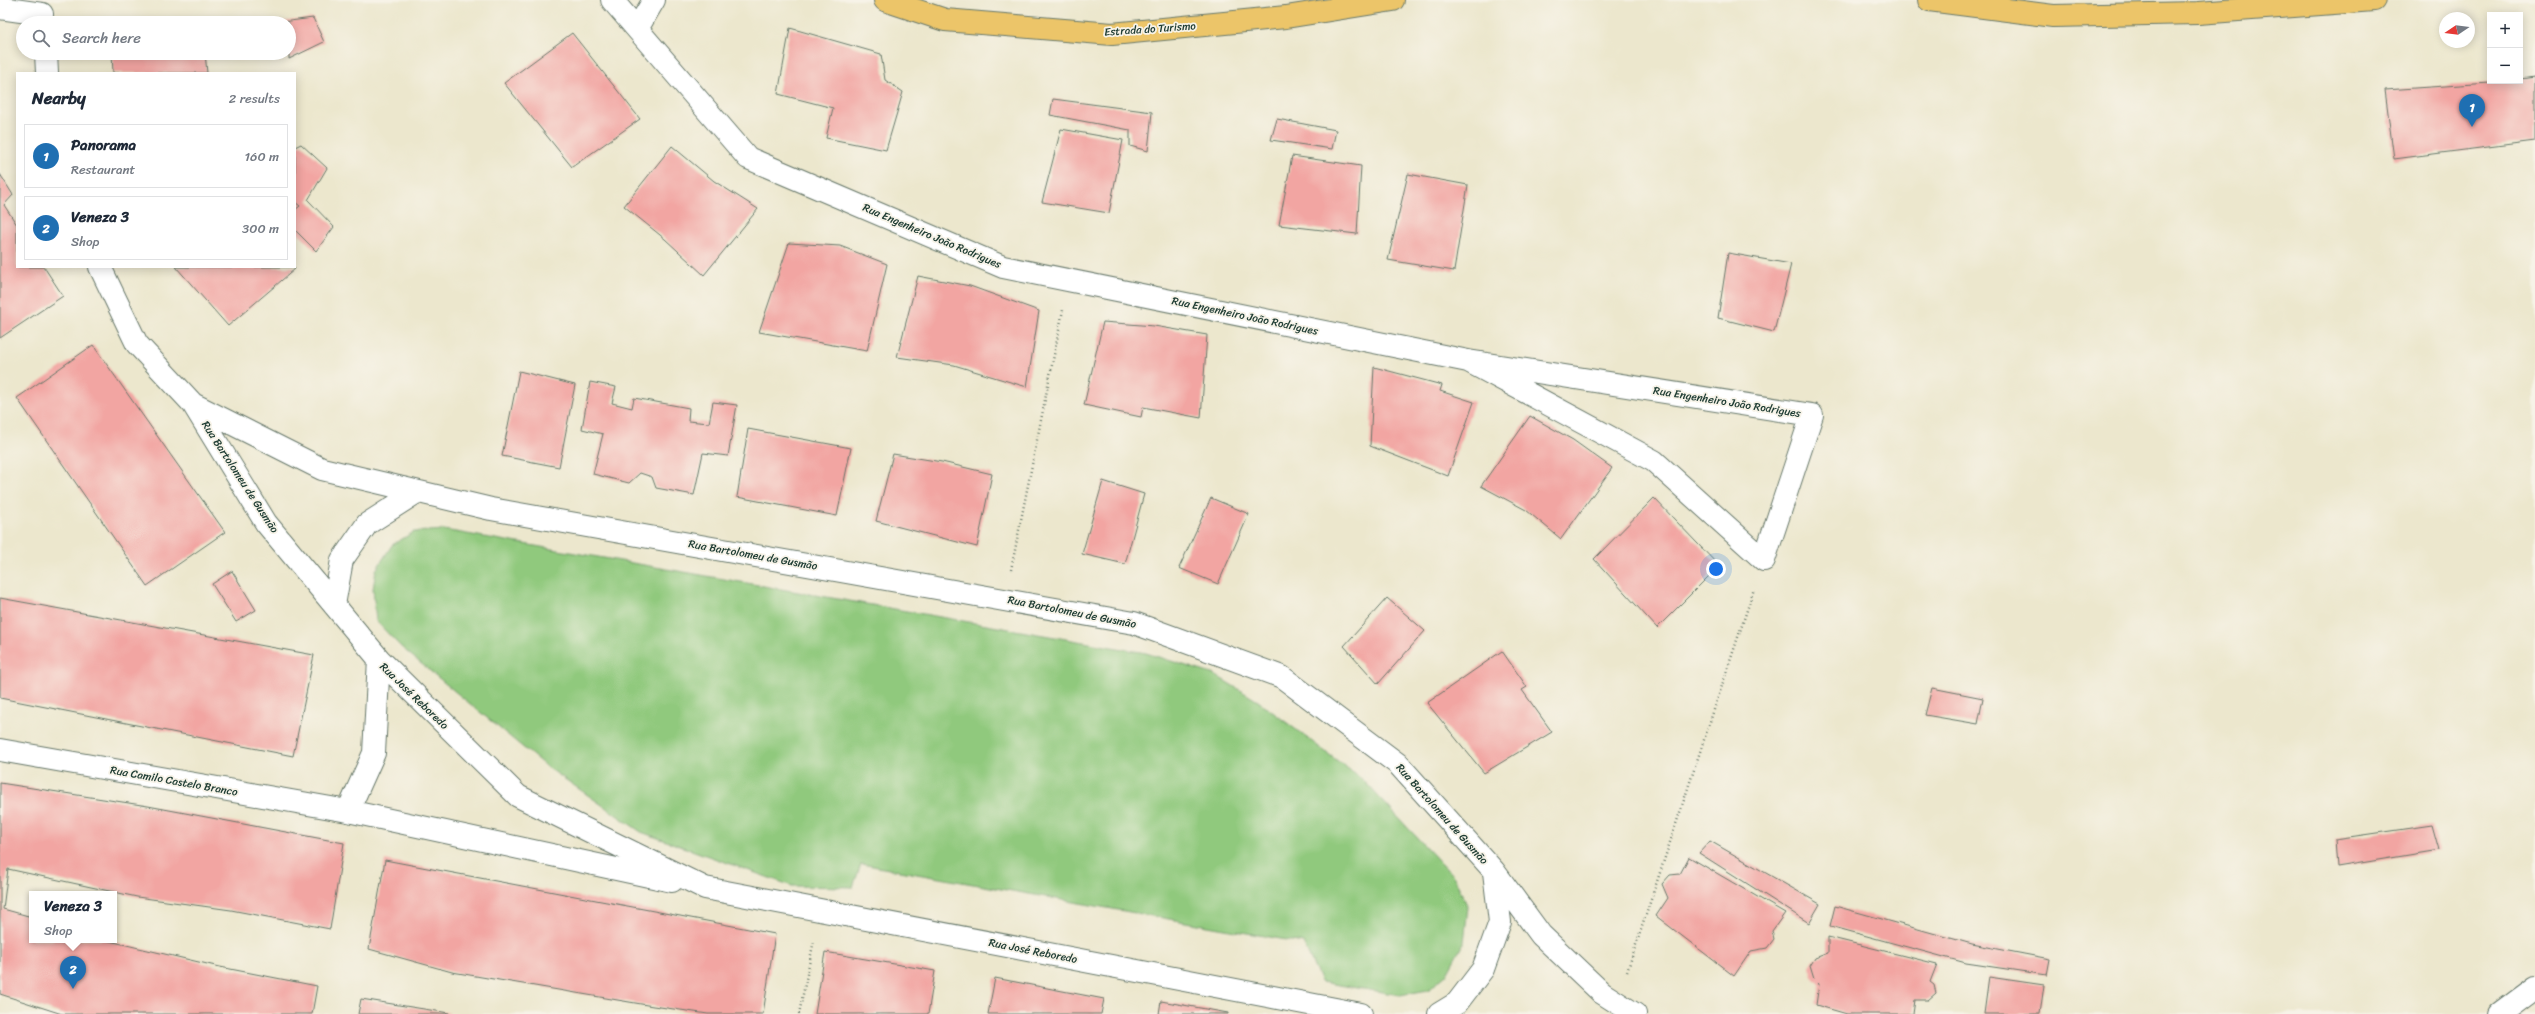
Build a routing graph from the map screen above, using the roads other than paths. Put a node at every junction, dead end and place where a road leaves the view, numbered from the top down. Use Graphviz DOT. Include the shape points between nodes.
graph roads {
  1 [pos="612,0"];
  2 [pos="654,0"];
  3 [pos="885,0"];
  4 [pos="1392,0"];
  5 [pos="1929,0"];
  6 [pos="2374,0"];
  7 [pos="0,8"];
  8 [pos="42,12"];
  9 [pos="637,29"];
  10 [pos="46,60"];
  11 [pos="47,72"];
  12 [pos="100,268"];
  13 [pos="1468,362"];
  14 [pos="193,404"];
  15 [pos="417,492"];
  16 [pos="334,605"];
  17 [pos="379,660"];
  18 [pos="0,750"];
  19 [pos="348,811"];
  20 [pos="1494,871"];
  21 [pos="705,888"];
  22 [pos="2535,988"];
  23 [pos="1361,1014"];
  24 [pos="1439,1014"];
  25 [pos="1635,1014"];
  26 [pos="2500,1014"];
  1 -- 9 [label="street, Rua Engenheiro João Rodrigues"];
  2 -- 9 [label="street"];
  3 -- 4 [label="main road, Estrada do Turismo" via="945,20 1112,34 1286,17"];
  5 -- 6 [label="main road" via="2053,16 2198,13"];
  7 -- 8 [label="street"];
  9 -- 13 [label="street, Rua Engenheiro João Rodrigues" via="748,158 1004,267"];
  10 -- 11 [label="street"];
  12 -- 14 [label="street, Rua Bartolomeu de Gusmão" via="137,344"];
  13 -- 13 [label="street, Rua Engenheiro João Rodrigues" via="1654,461 1764,560 1812,415"];
  14 -- 15 [label="street, Rua Bartolomeu de Gusmão" via="322,469"];
  14 -- 16 [label="street, Rua Bartolomeu de Gusmão" via="266,522"];
  15 -- 16 [label="street" via="367,524 342,560"];
  15 -- 20 [label="street, Rua Bartolomeu de Gusmão" via="491,509 1134,623 1282,677 1398,764"];
  16 -- 17 [label="street, Rua Bartolomeu de Gusmão"];
  17 -- 19 [label="street, Rua José Reboredo" via="374,753"];
  17 -- 21 [label="street, Rua José Reboredo" via="518,796"];
  18 -- 19 [label="street, Rua Camilo Castelo Branco"];
  19 -- 21 [label="street, Rua José Reboredo"];
  20 -- 24 [label="street" via="1500,922 1483,969 1457,1003"];
  20 -- 25 [label="street, Rua Bartolomeu de Gusmão" via="1541,935 1602,993"];
  21 -- 23 [label="street, Rua José Reboredo"];
  22 -- 26 [label="street"];
}
